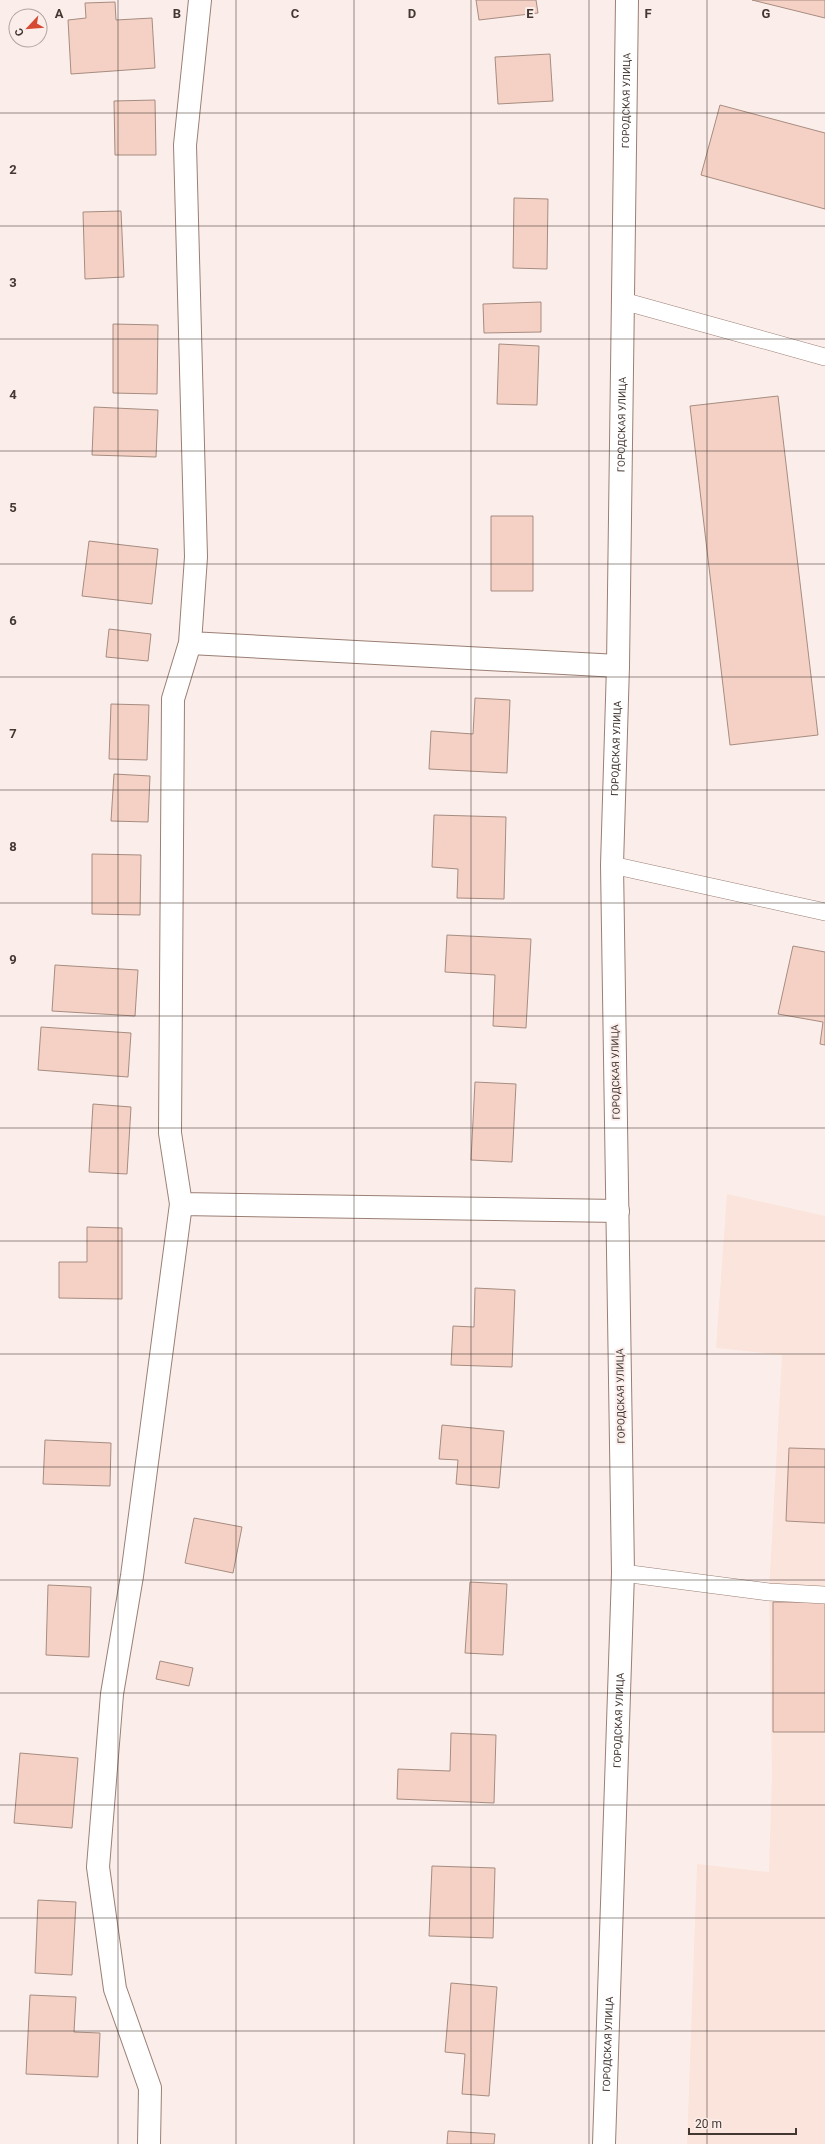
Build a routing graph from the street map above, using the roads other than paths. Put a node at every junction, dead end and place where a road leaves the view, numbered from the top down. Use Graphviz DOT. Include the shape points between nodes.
graph roads {
  1 [pos="200,0"];
  2 [pos="627,0"];
  3 [pos="623,301"];
  4 [pos="825,357"];
  5 [pos="190,643"];
  6 [pos="618,666"];
  7 [pos="612,865"];
  8 [pos="825,912"];
  9 [pos="181,1204"];
  10 [pos="618,1211"];
  11 [pos="623,1573"];
  12 [pos="825,1596"];
  13 [pos="149,2144"];
  14 [pos="604,2144"];
  1 -- 5 [label="street" via="185,145 196,557"];
  2 -- 3 [label="street, ГОРОДСКАЯ УЛИЦА"];
  3 -- 4 [label="lane"];
  3 -- 6 [label="street, ГОРОДСКАЯ УЛИЦА"];
  5 -- 6 [label="street"];
  5 -- 9 [label="street" via="173,699 170,1133"];
  6 -- 7 [label="street, ГОРОДСКАЯ УЛИЦА"];
  7 -- 8 [label="lane"];
  7 -- 10 [label="street, ГОРОДСКАЯ УЛИЦА"];
  9 -- 10 [label="street"];
  9 -- 13 [label="street" via="132,1576 112,1694 98,1867 115,1989 150,2088"];
  10 -- 11 [label="street, ГОРОДСКАЯ УЛИЦА"];
  11 -- 12 [label="lane" via="769,1592"];
  11 -- 14 [label="street, ГОРОДСКАЯ УЛИЦА"];
}
